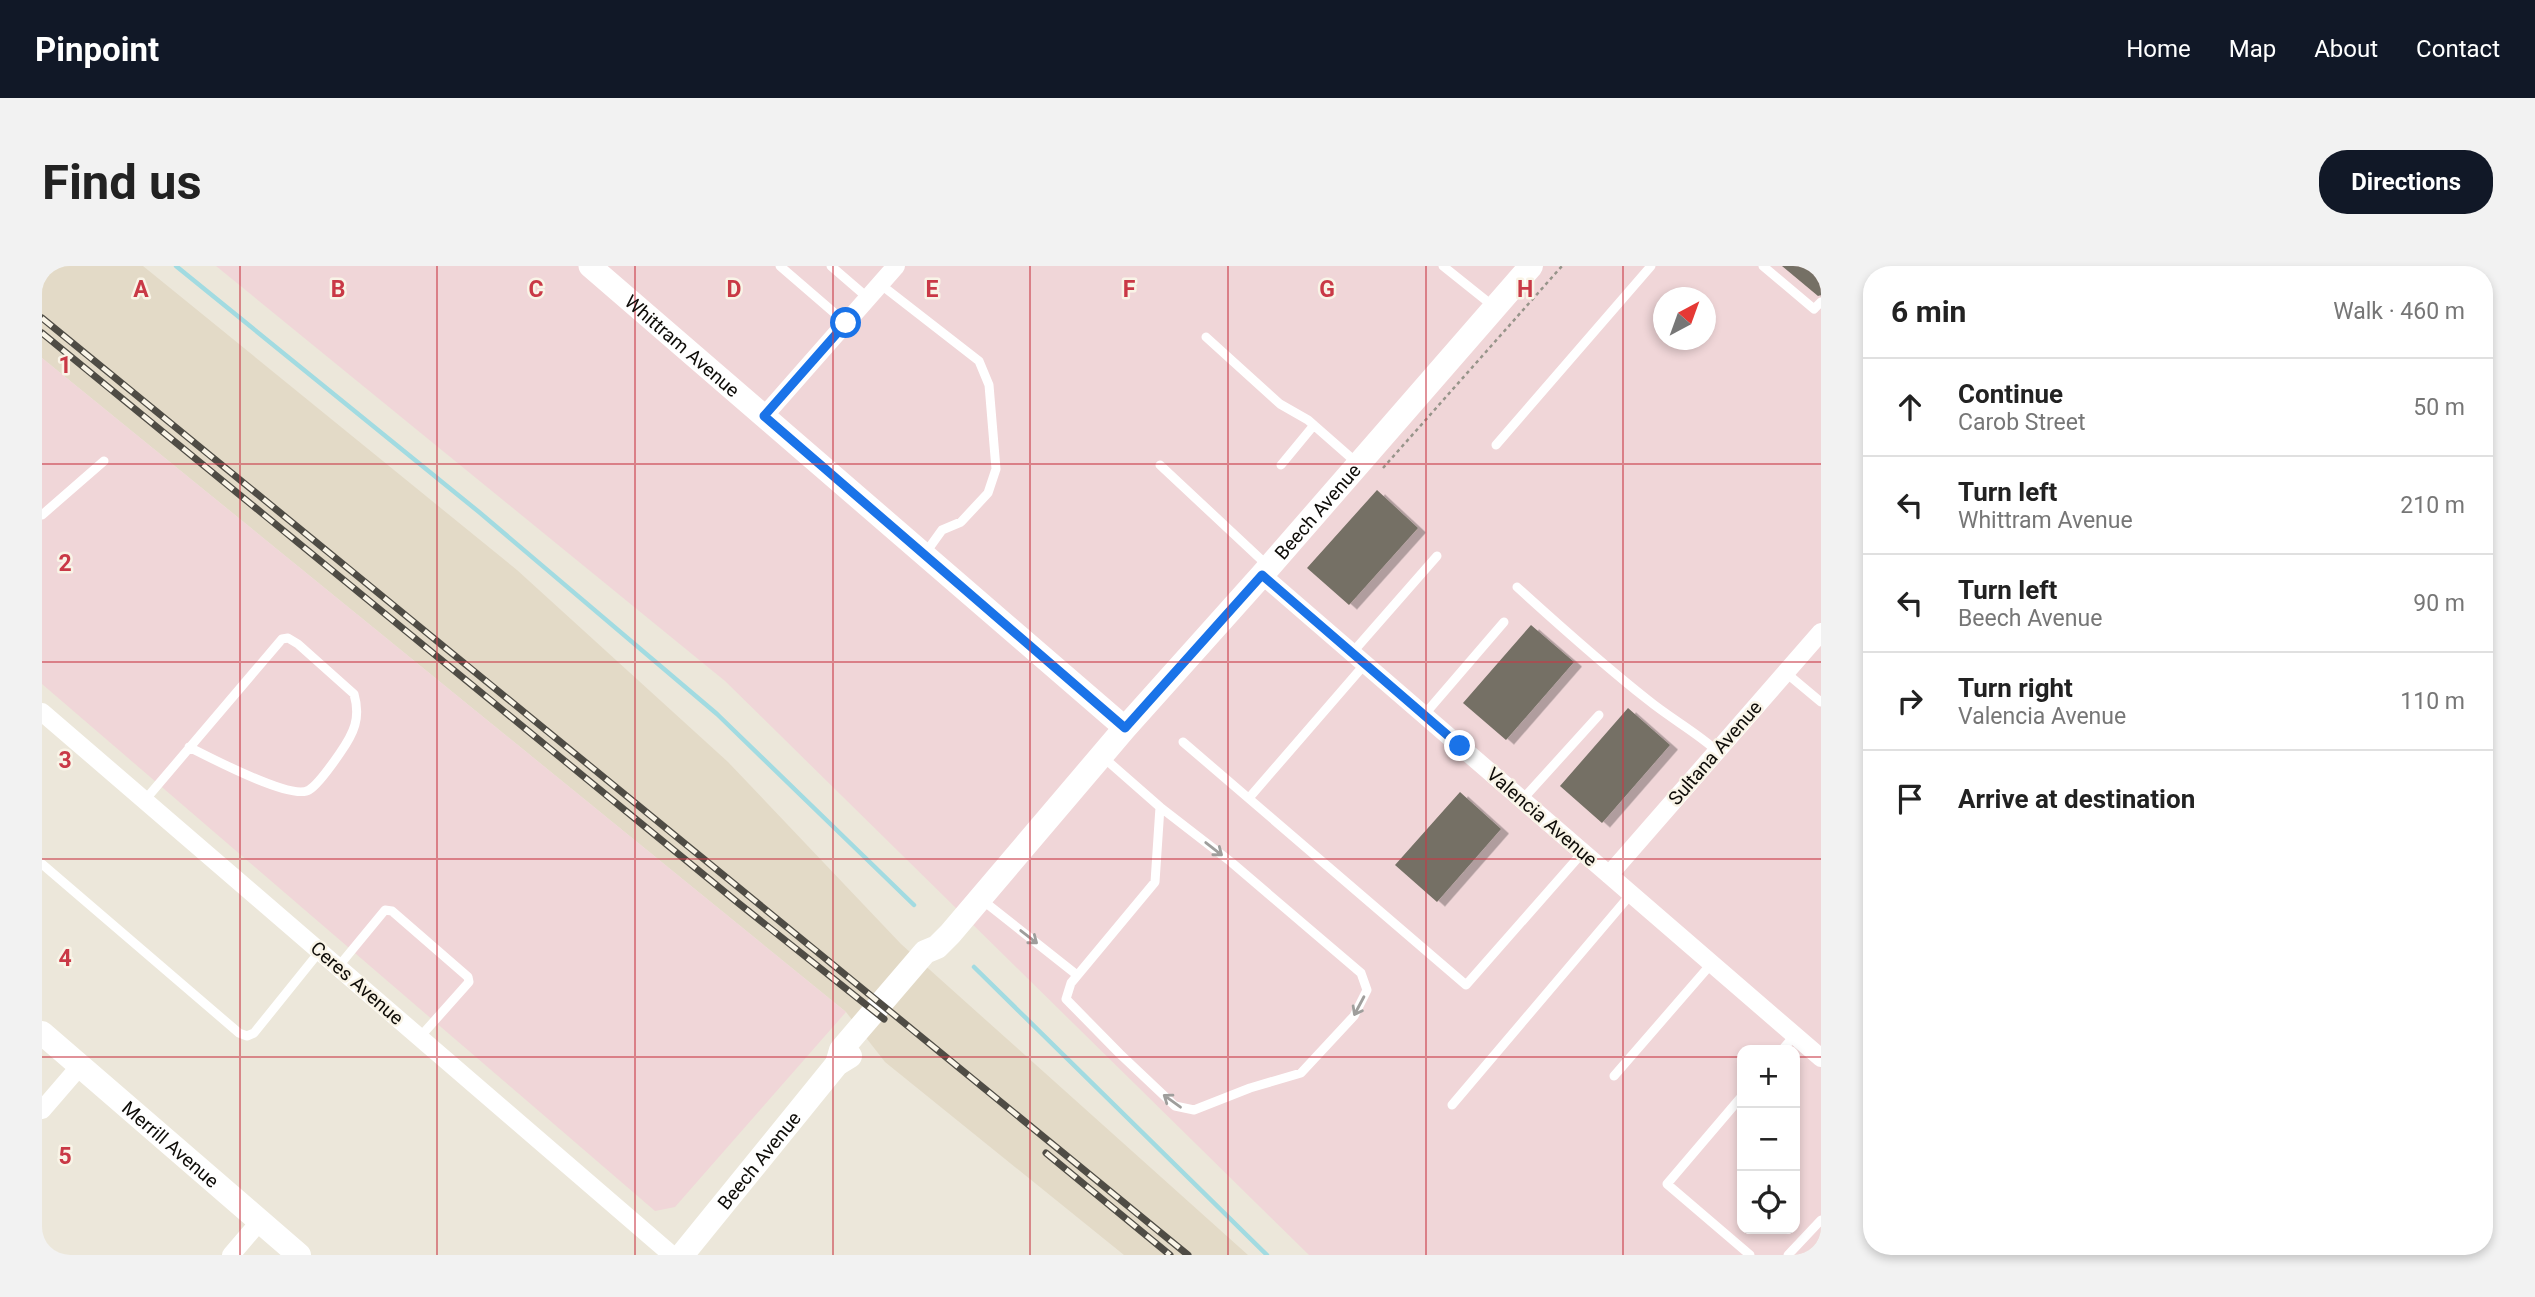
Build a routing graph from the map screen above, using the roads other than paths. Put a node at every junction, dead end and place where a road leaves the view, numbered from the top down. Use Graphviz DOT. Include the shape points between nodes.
graph roads {
  1 [pos="590,266"];
  2 [pos="780,266"];
  3 [pos="831,266"];
  4 [pos="896,266"];
  5 [pos="1443,266"];
  6 [pos="1531,266"];
  7 [pos="1651,266"];
  8 [pos="1763,266"];
  9 [pos="880,284"];
  10 [pos="868,298"];
  11 [pos="1821,302"];
  12 [pos="1494,307"];
  13 [pos="846,323"];
  14 [pos="1206,337"];
  15 [pos="764,416"];
  16 [pos="1314,425"];
  17 [pos="1496,445"];
  18 [pos="104,461"];
  19 [pos="1359,464"];
  20 [pos="1160,465"];
  21 [pos="1282,465"];
  22 [pos="42,515"];
  23 [pos="924,555"];
  24 [pos="1437,556"];
  25 [pos="1266,571"];
  26 [pos="1517,587"];
  27 [pos="1504,622"];
  28 [pos="1821,632"];
  29 [pos="1359,659"];
  30 [pos="1785,673"];
  31 [pos="1821,702"];
  32 [pos="42,712"];
  33 [pos="1424,715"];
  34 [pos="1599,715"];
  35 [pos="1125,728"];
  36 [pos="1184,742"];
  37 [pos="189,747"];
  38 [pos="1717,751"];
  39 [pos="1101,756"];
  40 [pos="1249,798"];
  41 [pos="145,800"];
  42 [pos="1522,800"];
  43 [pos="1160,807"];
  44 [pos="1583,852"];
  45 [pos="42,864"];
  46 [pos="1609,874"];
  47 [pos="1631,894"];
  48 [pos="979,898"];
  49 [pos="320,951"];
  50 [pos="1712,964"];
  51 [pos="338,967"];
  52 [pos="1077,975"];
  53 [pos="42,1033"];
  54 [pos="1795,1035"];
  55 [pos="420,1037"];
  56 [pos="1786,1045"];
  57 [pos="1821,1058"];
  58 [pos="80,1066"];
  59 [pos="1615,1076"];
  60 [pos="1737,1102"];
  61 [pos="1452,1105"];
  62 [pos="42,1110"];
  63 [pos="1821,1220"];
  64 [pos="260,1221"];
  65 [pos="231,1255"];
  66 [pos="299,1255"];
  67 [pos="672,1255"];
  68 [pos="681,1255"];
  69 [pos="1750,1255"];
  70 [pos="1788,1255"];
  1 -- 15 [label="street, Whittram Avenue"];
  2 -- 13 [label="lane"];
  3 -- 10 [label="lane"];
  4 -- 9 [label="street"];
  5 -- 12 [label="lane"];
  6 -- 12 [label="main road, Beech Avenue"];
  7 -- 17 [label="lane"];
  8 -- 11 [label="lane" via="1814,309"];
  9 -- 10 [label="street"];
  9 -- 23 [label="lane" via="979,361 989,385 996,469 988,493 961,522 942,530"];
  10 -- 13 [label="street"];
  12 -- 19 [label="main road, Beech Avenue"];
  13 -- 15 [label="street"];
  14 -- 16 [label="lane" via="1280,404"];
  15 -- 23 [label="street, Whittram Avenue"];
  16 -- 19 [label="lane"];
  16 -- 21 [label="lane"];
  18 -- 22 [label="lane"];
  19 -- 25 [label="main road, Beech Avenue"];
  20 -- 25 [label="lane"];
  23 -- 35 [label="street, Whittram Avenue"];
  24 -- 29 [label="lane"];
  25 -- 29 [label="street, Valencia Avenue"];
  25 -- 35 [label="main road, Beech Avenue"];
  26 -- 38 [label="lane" via="1611,670"];
  27 -- 33 [label="lane"];
  28 -- 30 [label="street, Sultana Avenue"];
  29 -- 33 [label="street, Valencia Avenue"];
  29 -- 40 [label="lane"];
  30 -- 31 [label="lane"];
  30 -- 38 [label="street, Sultana Avenue"];
  32 -- 41 [label="street, Ceres Avenue"];
  33 -- 42 [label="street, Valencia Avenue"];
  34 -- 42 [label="lane"];
  35 -- 39 [label="main road, Beech Avenue"];
  36 -- 40 [label="lane"];
  37 -- 37 [label="lane" via="282,639 298,643 354,694 354,733 308,791 276,788"];
  37 -- 41 [label="lane"];
  38 -- 46 [label="street, Sultana Avenue"];
  39 -- 43 [label="lane"];
  39 -- 48 [label="main road, Beech Avenue"];
  40 -- 44 [label="lane" via="1466,985"];
  41 -- 49 [label="street, Ceres Avenue"];
  42 -- 44 [label="street, Valencia Avenue"];
  43 -- 52 [label="lane" via="1155,882"];
  43 -- 52 [label="lane, one-way" via="1361,973 1367,990 1361,1003 1301,1073 1186,1110 1175,1106 1066,999"];
  44 -- 46 [label="street, Valencia Avenue"];
  45 -- 49 [label="lane" via="239,1033 254,1033"];
  46 -- 47 [label="street, Valencia Avenue"];
  47 -- 50 [label="street, Valencia Avenue"];
  47 -- 61 [label="lane"];
  48 -- 52 [label="lane, one-way"];
  48 -- 68 [label="main road, Beech Avenue"];
  49 -- 51 [label="street, Ceres Avenue"];
  50 -- 54 [label="street, Valencia Avenue"];
  50 -- 59 [label="lane"];
  51 -- 55 [label="street, Ceres Avenue"];
  51 -- 55 [label="lane" via="385,911 392,911 468,977 469,982"];
  53 -- 58 [label="main road, Merrill Avenue"];
  54 -- 56 [label="lane"];
  54 -- 57 [label="street, Valencia Avenue"];
  55 -- 67 [label="street, Ceres Avenue"];
  58 -- 62 [label="street"];
  58 -- 64 [label="main road, Merrill Avenue"];
  60 -- 69 [label="lane" via="1667,1185"];
  63 -- 70 [label="lane"];
  64 -- 65 [label="street"];
  64 -- 66 [label="main road, Merrill Avenue"];
}
